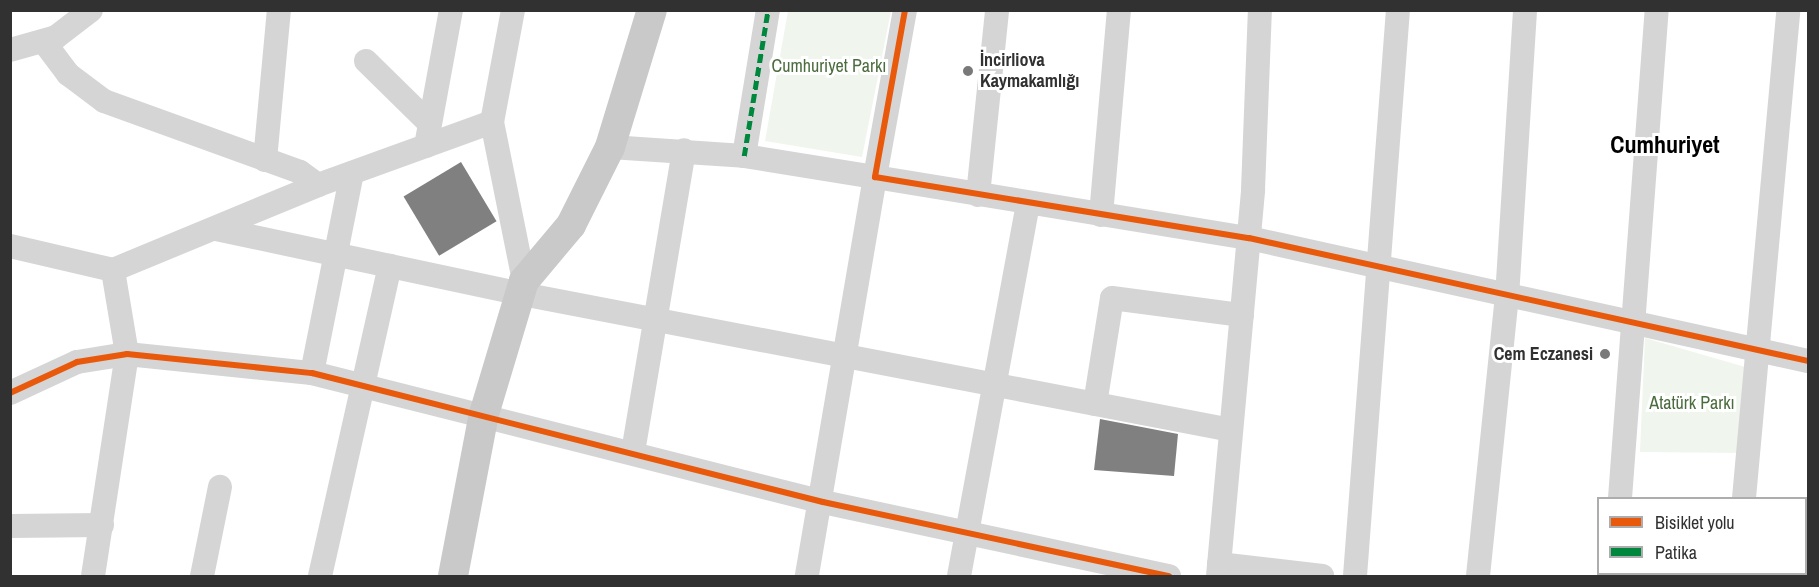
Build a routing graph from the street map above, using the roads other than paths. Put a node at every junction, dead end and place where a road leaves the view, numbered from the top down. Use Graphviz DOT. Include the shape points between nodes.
graph roads {
  1 [pos="91,10"];
  2 [pos="279,10"];
  3 [pos="452,10"];
  4 [pos="513,10"];
  5 [pos="652,10"];
  6 [pos="768,10"];
  7 [pos="905,10"];
  8 [pos="997,10"];
  9 [pos="1119,10"];
  10 [pos="1260,10"];
  11 [pos="1398,10"];
  12 [pos="1525,10"];
  13 [pos="1657,10"];
  14 [pos="1788,10"];
  15 [pos="44,42"];
  16 [pos="10,50"];
  17 [pos="366,61"];
  18 [pos="428,121"];
  19 [pos="492,122"];
  20 [pos="426,146"];
  21 [pos="610,147"];
  22 [pos="684,150"];
  23 [pos="744,156"];
  24 [pos="265,160"];
  25 [pos="352,173"];
  26 [pos="875,177"];
  27 [pos="318,185"];
  28 [pos="978,195"];
  29 [pos="1028,203"];
  30 [pos="1101,214"];
  31 [pos="216,229"];
  32 [pos="1249,238"];
  33 [pos="10,246"];
  34 [pos="338,255"];
  35 [pos="390,266"];
  36 [pos="1378,268"];
  37 [pos="113,270"];
  38 [pos="523,288"];
  39 [pos="1507,297"];
  40 [pos="1242,315"];
  41 [pos="657,320"];
  42 [pos="1633,325"];
  43 [pos="127,354"];
  44 [pos="1761,354"];
  45 [pos="846,356"];
  46 [pos="1809,361"];
  47 [pos="312,373"];
  48 [pos="366,384"];
  49 [pos="993,384"];
  50 [pos="10,393"];
  51 [pos="1095,404"];
  52 [pos="484,414"];
  53 [pos="1231,430"];
  54 [pos="633,452"];
  55 [pos="220,487"];
  56 [pos="1620,497"];
  57 [pos="1744,497"];
  58 [pos="824,502"];
  59 [pos="102,525"];
  60 [pos="10,526"];
  61 [pos="965,530"];
  62 [pos="1076,569"];
  63 [pos="1218,570"];
  64 [pos="93,576"];
  65 [pos="202,576"];
  66 [pos="320,576"];
  67 [pos="453,576"];
  68 [pos="807,576"];
  69 [pos="959,576"];
  70 [pos="1169,576"];
  71 [pos="1322,576"];
  72 [pos="1355,576"];
  73 [pos="1478,576"];
  1 -- 15 [label="street"];
  2 -- 24 [label="street"];
  3 -- 18 [label="street"];
  4 -- 19 [label="street"];
  5 -- 21 [label="main road"];
  6 -- 23 [label="street"];
  7 -- 26 [label="street"];
  8 -- 28 [label="street"];
  9 -- 30 [label="street"];
  10 -- 32 [label="street"];
  11 -- 36 [label="street"];
  12 -- 39 [label="street"];
  13 -- 42 [label="street"];
  14 -- 44 [label="street"];
  15 -- 16 [label="street"];
  15 -- 24 [label="street" via="68,74 104,101"];
  17 -- 18 [label="street"];
  18 -- 20 [label="street"];
  19 -- 20 [label="street"];
  19 -- 38 [label="street"];
  20 -- 25 [label="street"];
  21 -- 22 [label="street"];
  21 -- 38 [label="main road" via="571,225"];
  22 -- 23 [label="street"];
  22 -- 41 [label="street"];
  23 -- 26 [label="street"];
  24 -- 27 [label="street" via="308,175"];
  25 -- 27 [label="street"];
  25 -- 34 [label="street"];
  26 -- 28 [label="street"];
  26 -- 45 [label="street"];
  27 -- 31 [label="street"];
  28 -- 29 [label="street"];
  29 -- 30 [label="street"];
  29 -- 49 [label="street"];
  30 -- 32 [label="street"];
  31 -- 34 [label="street"];
  31 -- 37 [label="street"];
  32 -- 36 [label="street"];
  32 -- 40 [label="street"];
  33 -- 37 [label="street"];
  34 -- 35 [label="street"];
  34 -- 47 [label="street"];
  35 -- 38 [label="street"];
  35 -- 48 [label="street"];
  36 -- 39 [label="street"];
  36 -- 72 [label="street"];
  37 -- 43 [label="street"];
  38 -- 41 [label="street"];
  38 -- 52 [label="main road"];
  39 -- 42 [label="street"];
  39 -- 73 [label="street"];
  40 -- 51 [label="street" via="1112,298"];
  40 -- 53 [label="street"];
  41 -- 45 [label="street"];
  41 -- 54 [label="street"];
  42 -- 44 [label="street"];
  42 -- 56 [label="street"];
  43 -- 47 [label="street"];
  43 -- 50 [label="street" via="77,362"];
  43 -- 59 [label="street"];
  44 -- 46 [label="street"];
  44 -- 57 [label="street"];
  45 -- 49 [label="street"];
  45 -- 58 [label="street"];
  47 -- 48 [label="street"];
  48 -- 52 [label="street"];
  48 -- 66 [label="street"];
  49 -- 51 [label="street"];
  49 -- 61 [label="street"];
  51 -- 53 [label="street"];
  52 -- 54 [label="street"];
  52 -- 67 [label="main road"];
  53 -- 63 [label="street"];
  54 -- 58 [label="street"];
  55 -- 65 [label="street"];
  58 -- 61 [label="street"];
  58 -- 68 [label="street"];
  59 -- 60 [label="street"];
  59 -- 64 [label="street"];
  61 -- 62 [label="street"];
  61 -- 69 [label="street"];
  62 -- 70 [label="street"];
  63 -- 71 [label="street"];
}
